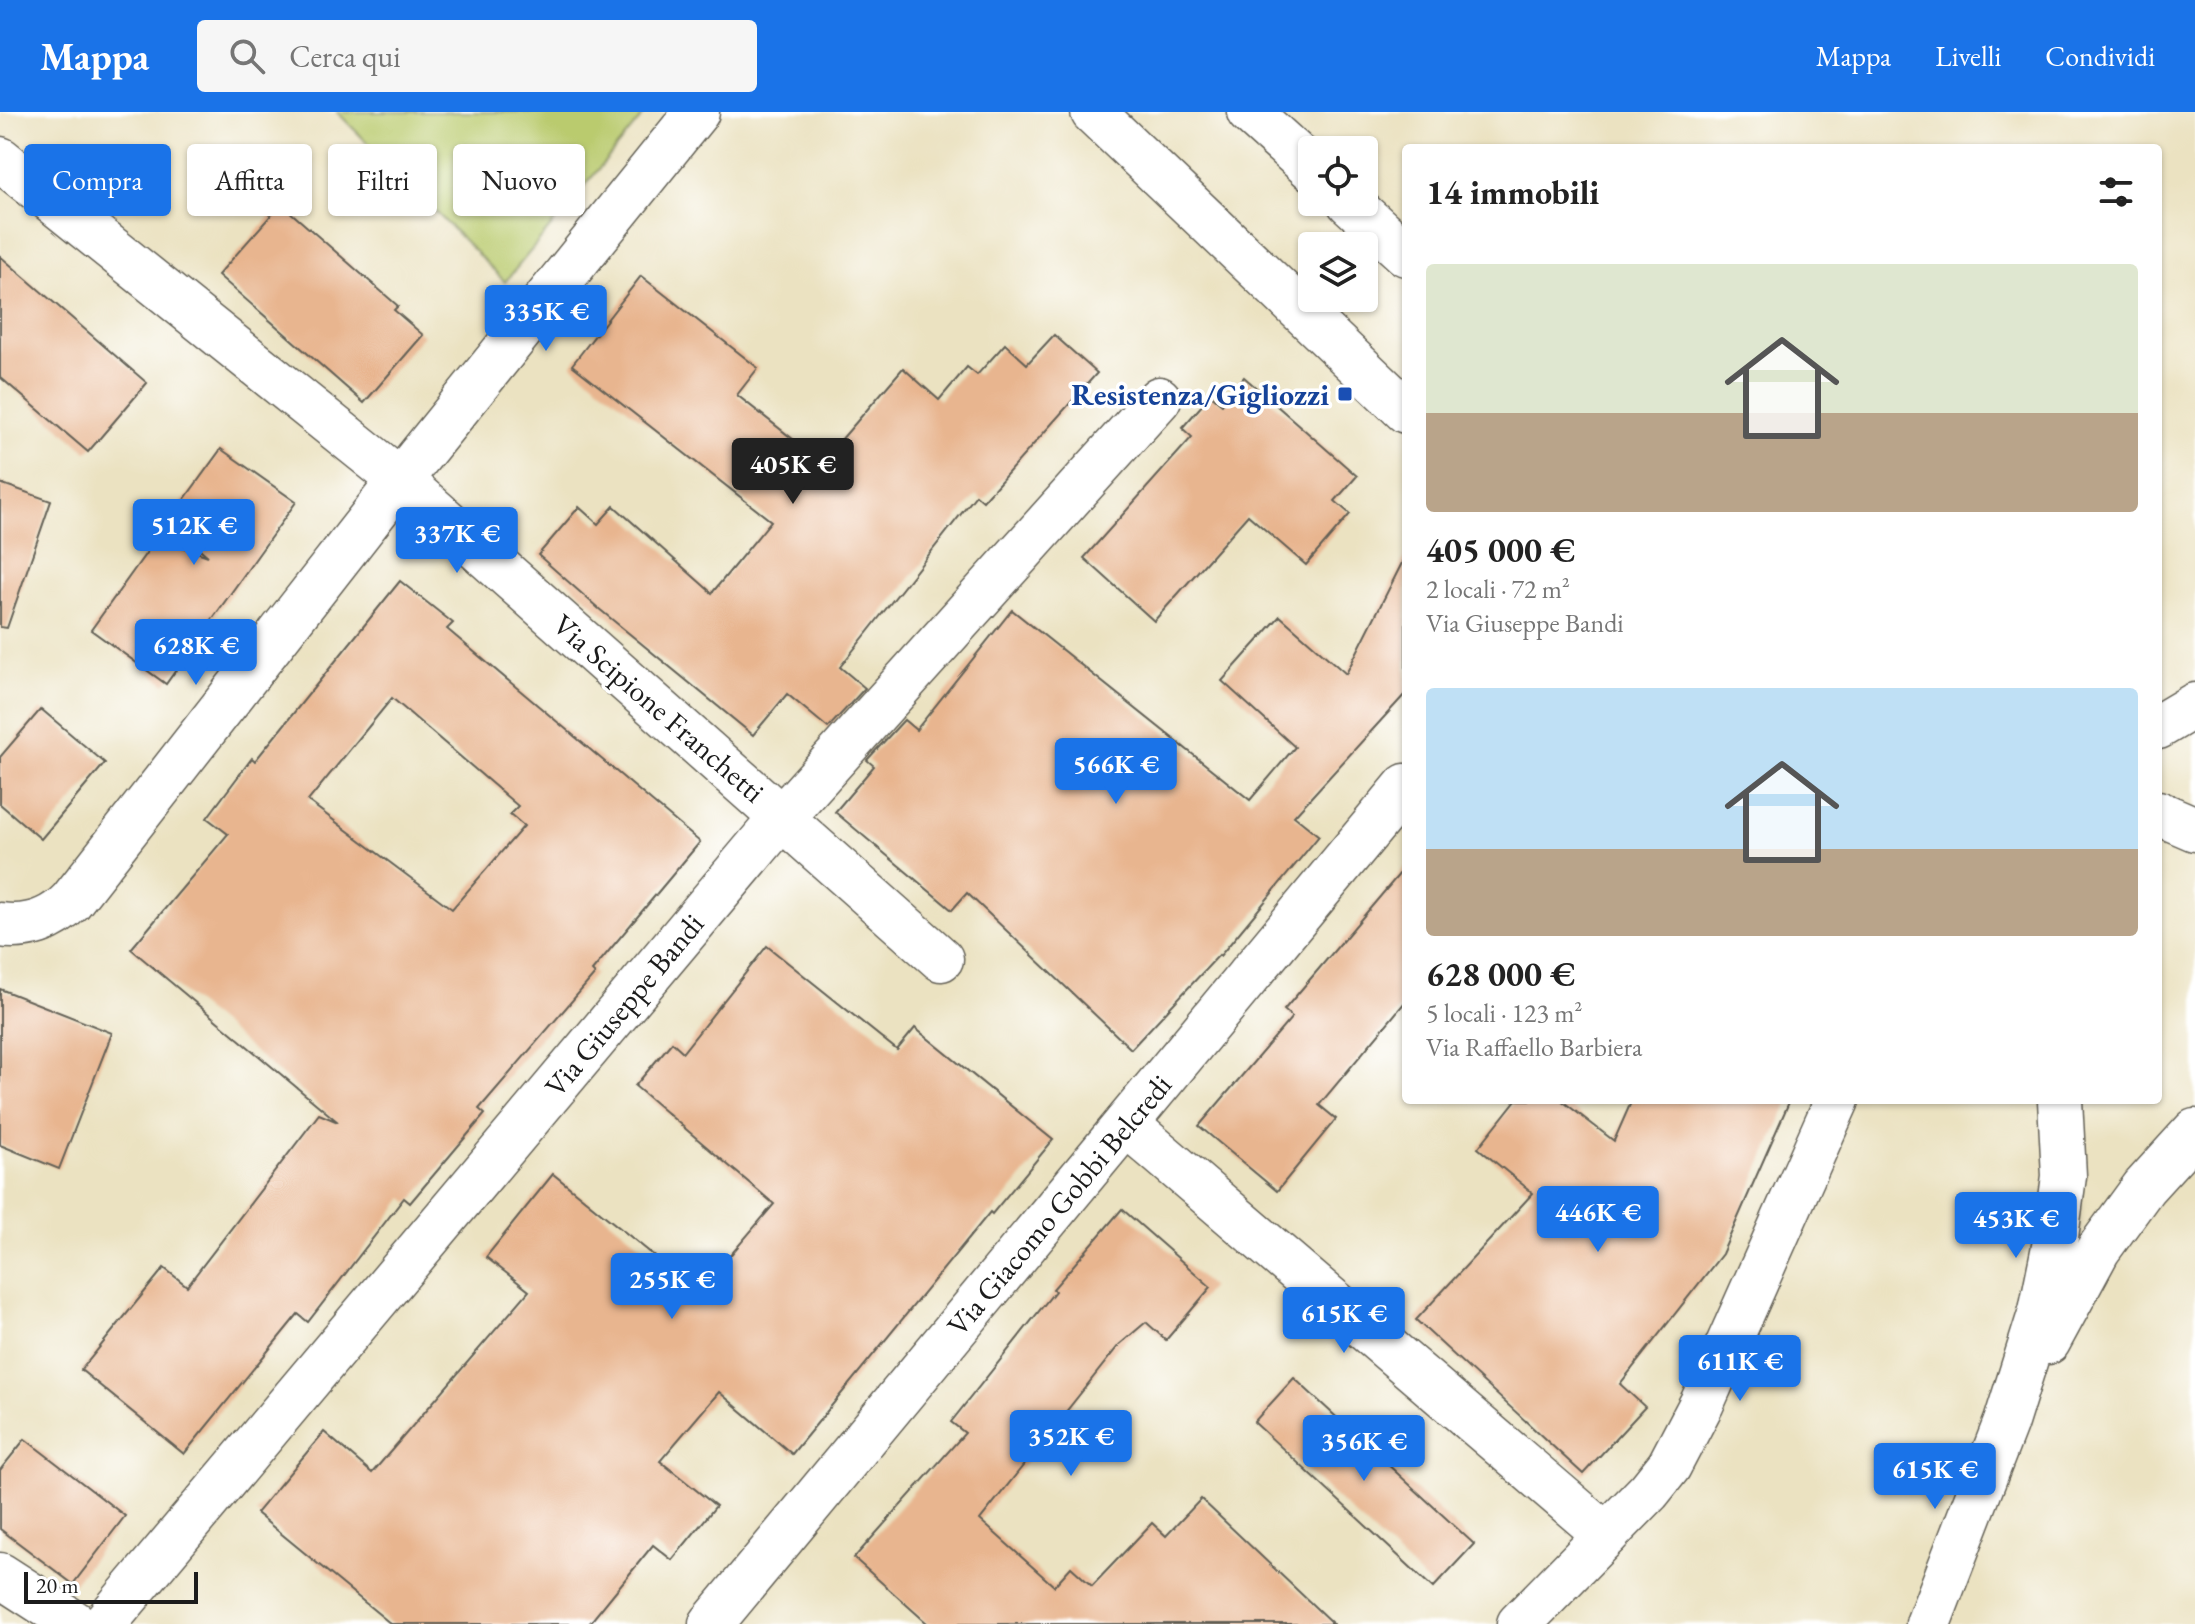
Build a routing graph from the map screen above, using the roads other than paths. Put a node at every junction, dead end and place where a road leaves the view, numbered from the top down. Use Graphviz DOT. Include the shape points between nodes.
graph roads {
  1 [pos="697,112"];
  2 [pos="1093,112"];
  3 [pos="1249,112"];
  4 [pos="1298,156"];
  5 [pos="0,159"];
  6 [pos="1364,216"];
  7 [pos="1402,250"];
  8 [pos="1159,399"];
  9 [pos="1402,407"];
  10 [pos="400,480"];
  11 [pos="2195,705"];
  12 [pos="2162,725"];
  13 [pos="1402,791"];
  14 [pos="2162,815"];
  15 [pos="783,816"];
  16 [pos="2195,829"];
  17 [pos="0,925"];
  18 [pos="941,959"];
  19 [pos="1835,1104"];
  20 [pos="2060,1104"];
  21 [pos="1126,1124"];
  22 [pos="2195,1131"];
  23 [pos="2006,1422"];
  24 [pos="1606,1535"];
  25 [pos="0,1575"];
  26 [pos="76,1624"];
  27 [pos="104,1624"];
  28 [pos="711,1624"];
  29 [pos="1519,1624"];
  30 [pos="1928,1624"];
  1 -- 10 [label="street"];
  2 -- 9 [label="street"];
  3 -- 4 [label="street"];
  5 -- 10 [label="street, Via Scipione Franchetti"];
  6 -- 7 [label="street"];
  8 -- 15 [label="street, Via Giuseppe Bandi"];
  10 -- 15 [label="street, Via Scipione Franchetti"];
  10 -- 17 [label="street" via="71,901 37,923"];
  11 -- 12 [label="street"];
  13 -- 21 [label="street, Via Giacomo Gobbi Belcredi"];
  14 -- 16 [label="street"];
  15 -- 18 [label="street, Via Scipione Franchetti"];
  15 -- 27 [label="street, Via Giuseppe Bandi"];
  19 -- 24 [label="street" via="1685,1438 1660,1478"];
  20 -- 23 [label="street" via="2064,1176 2056,1237 2041,1311"];
  21 -- 24 [label="street"];
  21 -- 28 [label="street, Via Giacomo Gobbi Belcredi"];
  22 -- 23 [label="street" via="2144,1187 2098,1250"];
  23 -- 30 [label="street"];
  24 -- 29 [label="street"];
  25 -- 26 [label="street"];
}
